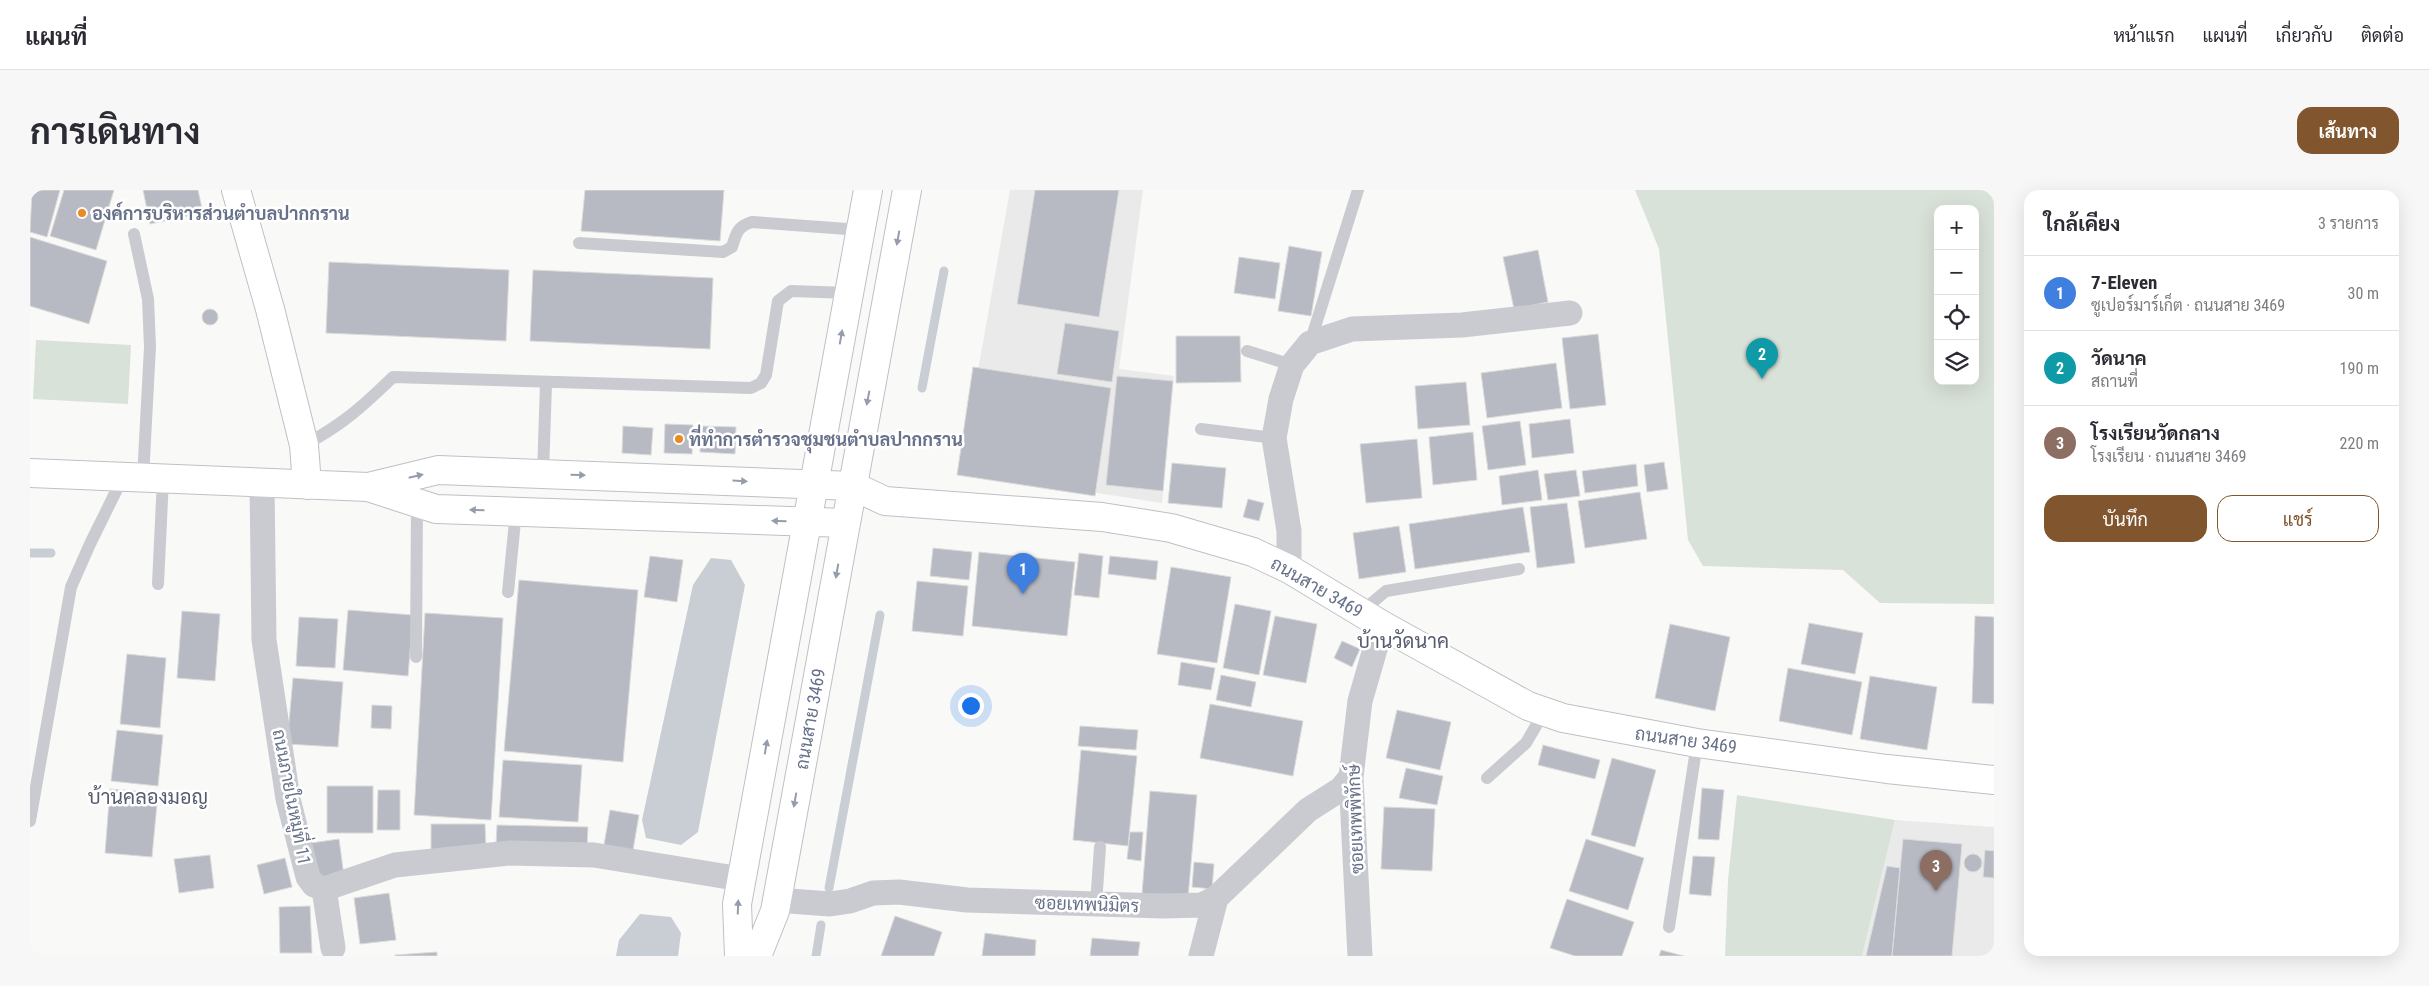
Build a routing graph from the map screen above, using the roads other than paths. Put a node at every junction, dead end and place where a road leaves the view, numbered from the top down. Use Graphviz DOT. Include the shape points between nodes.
graph roads {
  1 [pos="236,190"];
  2 [pos="868,190"];
  3 [pos="907,190"];
  4 [pos="1358,190"];
  5 [pos="861,230"];
  6 [pos="134,234"];
  7 [pos="579,243"];
  8 [pos="849,293"];
  9 [pos="1570,313"];
  10 [pos="1310,344"];
  11 [pos="1247,350"];
  12 [pos="1292,365"];
  13 [pos="546,383"];
  14 [pos="1202,429"];
  15 [pos="1274,438"];
  16 [pos="304,445"];
  17 [pos="30,473"];
  18 [pos="543,474"];
  19 [pos="143,478"];
  20 [pos="262,483"];
  21 [pos="308,484"];
  22 [pos="814,484"];
  23 [pos="852,486"];
  24 [pos="368,487"];
  25 [pos="885,501"];
  26 [pos="417,502"];
  27 [pos="516,511"];
  28 [pos="807,522"];
  29 [pos="846,524"];
  30 [pos="1289,569"];
  31 [pos="1519,569"];
  32 [pos="158,584"];
  33 [pos="508,592"];
  34 [pos="1371,618"];
  35 [pos="416,657"];
  36 [pos="1544,712"];
  37 [pos="1697,743"];
  38 [pos="1351,777"];
  39 [pos="1487,778"];
  40 [pos="1994,780"];
  41 [pos="30,821"];
  42 [pos="1100,847"];
  43 [pos="741,879"];
  44 [pos="324,889"];
  45 [pos="1216,898"];
  46 [pos="776,900"];
  47 [pos="1096,904"];
  48 [pos="1669,927"];
  49 [pos="333,948"];
  50 [pos="739,956"];
  51 [pos="757,956"];
  52 [pos="1201,956"];
  53 [pos="1360,956"];
  1 -- 16 [label="street"];
  2 -- 5 [label="street"];
  3 -- 23 [label="street, ถนนสาย 3469, one-way"];
  4 -- 10 [label="lane"];
  5 -- 7 [label="lane" via="752,222 736,231 732,246 723,252"];
  5 -- 8 [label="street"];
  6 -- 19 [label="lane" via="148,299 150,347"];
  8 -- 13 [label="lane" via="791,291 778,301 766,375 761,383 751,388"];
  22 -- 8 [label="street, one-way"];
  9 -- 10 [label="street" via="1462,325 1352,329"];
  10 -- 12 [label="street"];
  11 -- 12 [label="lane"];
  12 -- 15 [label="street" via="1281,399"];
  13 -- 16 [label="lane" via="394,377 334,430"];
  13 -- 18 [label="lane"];
  14 -- 15 [label="lane"];
  15 -- 30 [label="street" via="1289,531"];
  16 -- 21 [label="street"];
  17 -- 19 [label="street"];
  18 -- 22 [label="street, one-way"];
  24 -- 18 [label="street, one-way" via="438,470"];
  19 -- 20 [label="street"];
  19 -- 32 [label="lane"];
  19 -- 41 [label="lane" via="90,544 72,587"];
  20 -- 21 [label="street"];
  20 -- 44 [label="street, ถนนภายในหมู่ที่ 11" via="264,640 288,799 308,877 314,885"];
  21 -- 24 [label="street"];
  22 -- 23 [label="street"];
  22 -- 28 [label="street"];
  23 -- 25 [label="street, ถนนสาย 3469"];
  23 -- 29 [label="street, ถนนสาย 3469"];
  24 -- 26 [label="street"];
  25 -- 29 [label="street"];
  25 -- 30 [label="street, ถนนสาย 3469" via="1140,522 1253,552"];
  27 -- 26 [label="street, one-way" via="436,509"];
  26 -- 35 [label="lane"];
  28 -- 27 [label="street, one-way"];
  27 -- 33 [label="lane"];
  28 -- 29 [label="street"];
  43 -- 28 [label="street, one-way"];
  29 -- 46 [label="street, ถนนสาย 3469, one-way"];
  30 -- 34 [label="street, ถนนสาย 3469"];
  31 -- 34 [label="lane" via="1386,591"];
  34 -- 36 [label="street, ถนนสาย 3469"];
  34 -- 38 [label="street, ซอยเทพพิทักษ์"];
  36 -- 37 [label="street, ถนนสาย 3469" via="1597,726"];
  36 -- 39 [label="lane" via="1526,743"];
  37 -- 40 [label="street, ถนนสาย 3469"];
  37 -- 48 [label="lane"];
  38 -- 45 [label="street, ซอยเทพนิมิตร" via="1341,789 1308,810"];
  38 -- 53 [label="street, ซอยเทพพิทักษ์"];
  42 -- 47 [label="lane"];
  43 -- 44 [label="street" via="594,856 510,852 395,865"];
  50 -- 43 [label="street, one-way" via="737,904"];
  44 -- 49 [label="street"];
  45 -- 47 [label="street, ซอยเทพนิมิตร" via="1202,905"];
  45 -- 52 [label="street"];
  46 -- 47 [label="street, ซอยเทพนิมิตร" via="830,904 873,893 899,892 967,900"];
  46 -- 51 [label="street, ถนนสาย 3469" via="775,911"];
}
